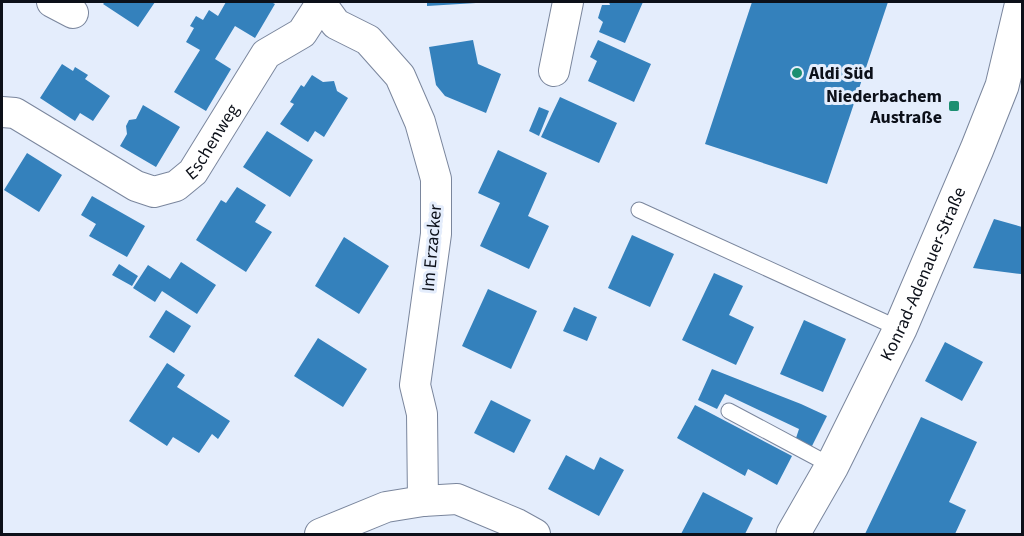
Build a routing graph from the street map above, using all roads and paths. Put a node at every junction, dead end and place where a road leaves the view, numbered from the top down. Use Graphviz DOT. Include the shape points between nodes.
graph roads {
  1 [pos="321,2"];
  2 [pos="568,2"];
  3 [pos="1022,2"];
  4 [pos="554,71"];
  5 [pos="2,112"];
  6 [pos="639,210"];
  7 [pos="900,329"];
  8 [pos="729,411"];
  9 [pos="832,466"];
  10 [pos="423,501"];
  11 [pos="320,534"];
  12 [pos="535,534"];
  13 [pos="793,534"];
  1 -- 5 [label="street, Eschenweg" via="302,33 266,54 193,172 176,186 154,192 136,186 15,113"];
  1 -- 10 [label="street, Im Erzacker" via="336,24 368,40 400,76 420,122 436,179 436,234 416,385 422,414"];
  2 -- 4 [label="street"];
  3 -- 7 [label="main road, Konrad-Adenauer-Straße" via="1007,67 987,124"];
  6 -- 7 [label="lane"];
  7 -- 9 [label="main road, Konrad-Adenauer-Straße"];
  8 -- 9 [label="lane"];
  9 -- 13 [label="main road, Konrad-Adenauer-Straße"];
  10 -- 11 [label="street" via="386,507"];
  10 -- 12 [label="street" via="457,499"];
}
